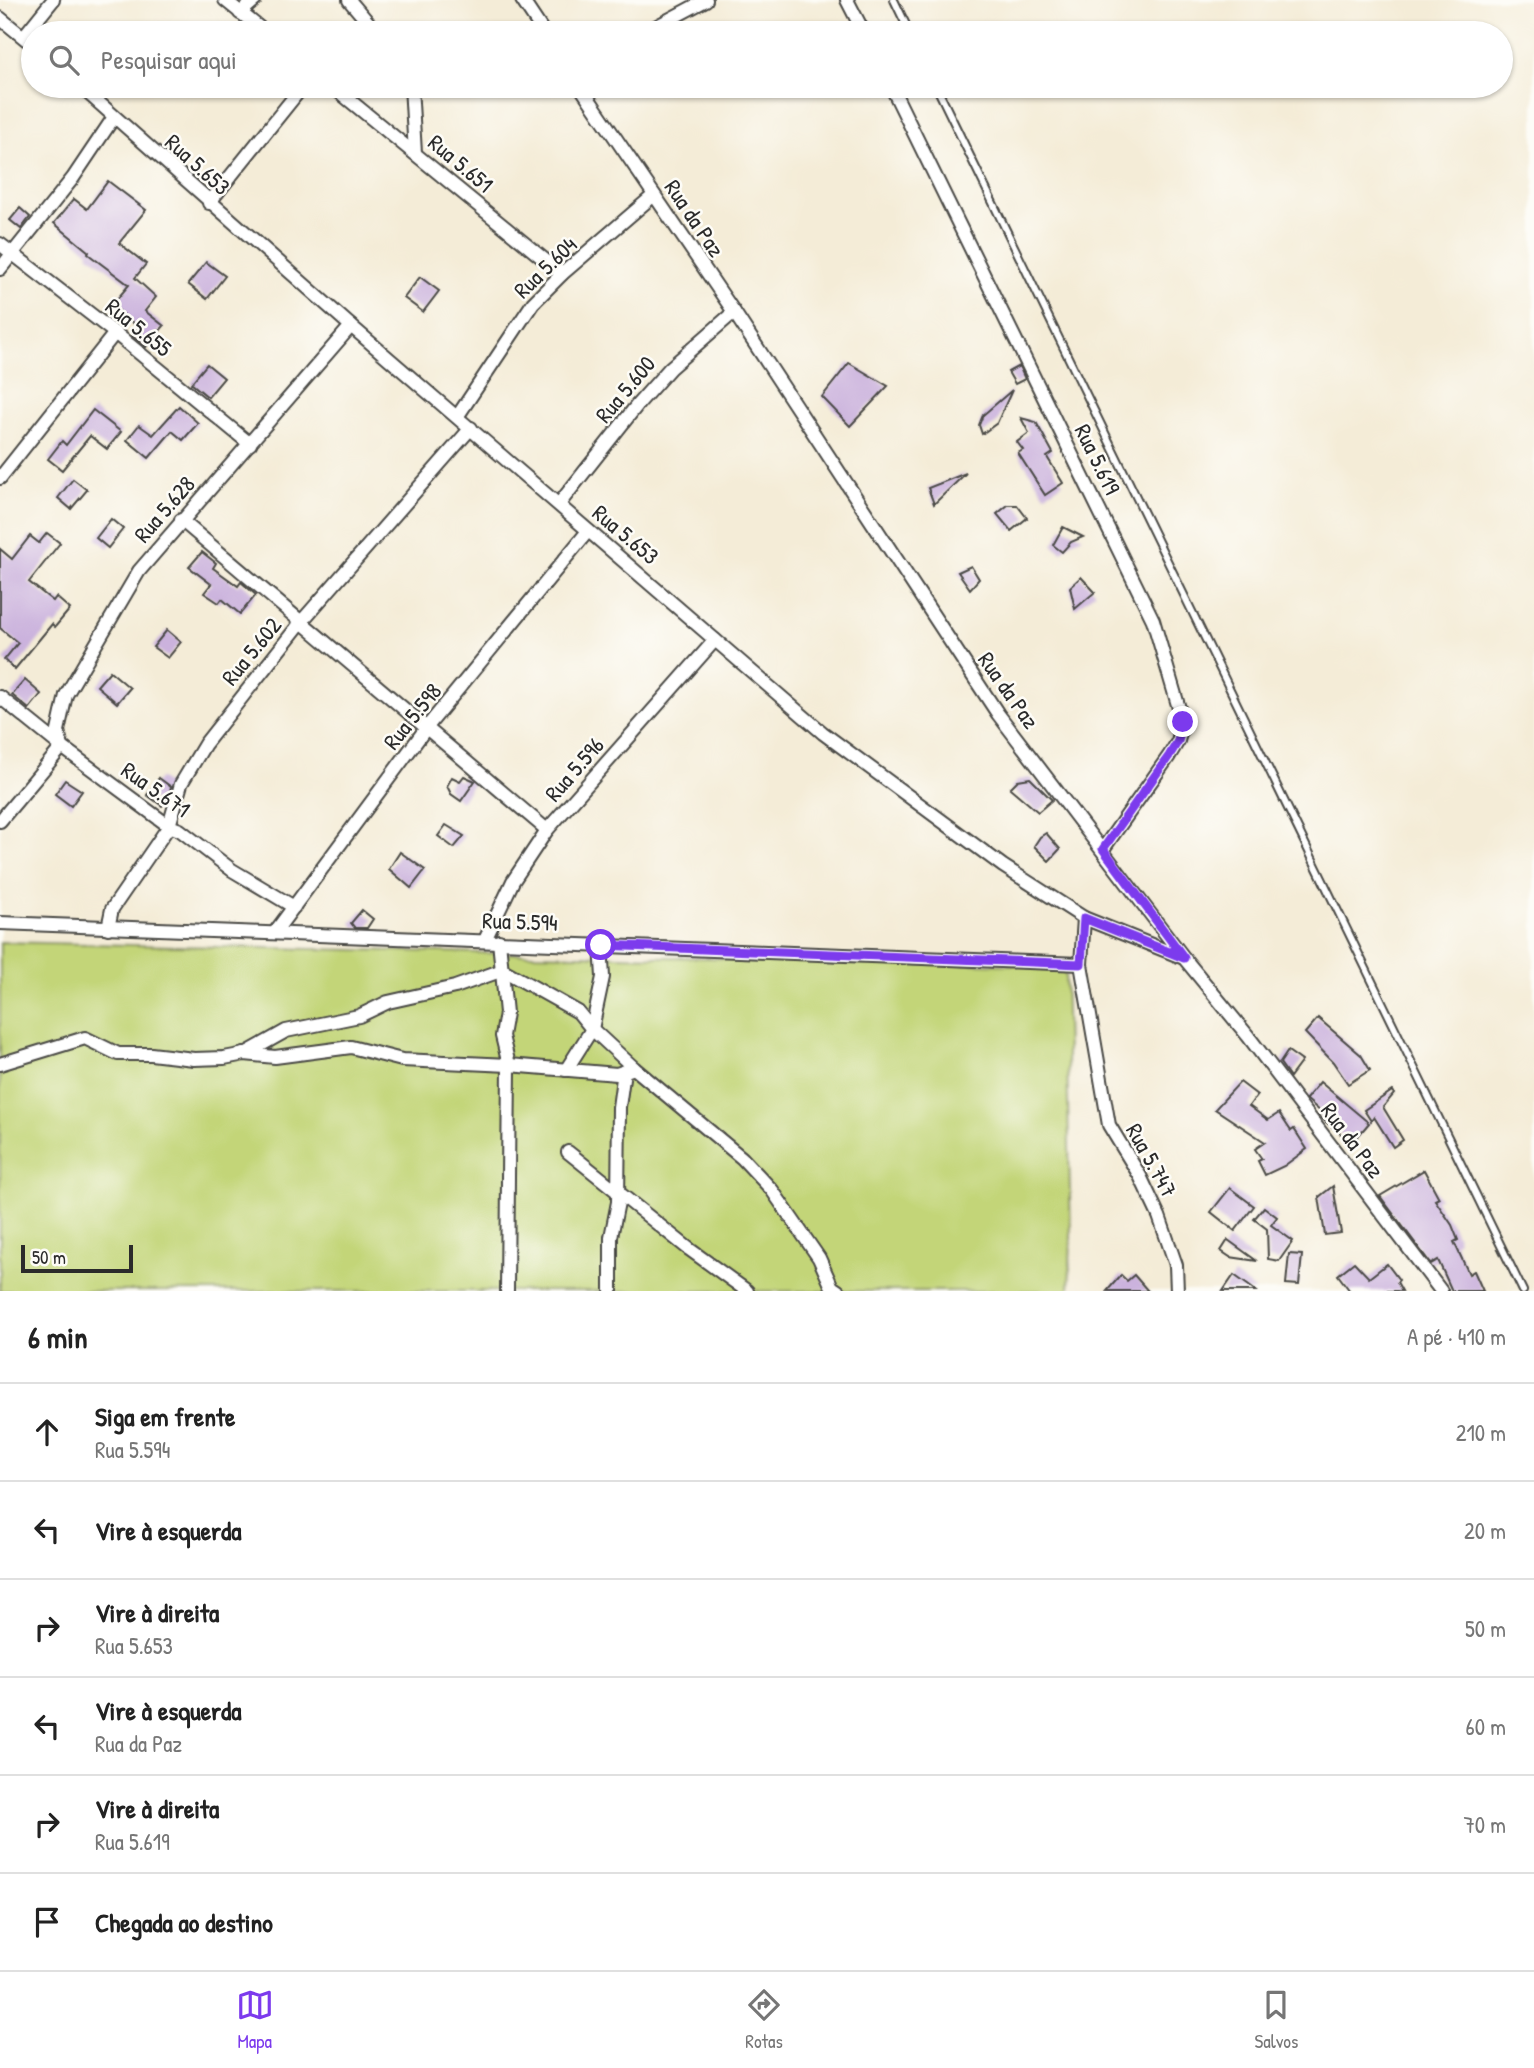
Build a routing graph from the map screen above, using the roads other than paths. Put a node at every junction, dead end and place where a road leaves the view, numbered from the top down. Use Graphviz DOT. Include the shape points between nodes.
graph roads {
  1 [pos="53,0"];
  2 [pos="225,0"];
  3 [pos="255,0"];
  4 [pos="349,0"];
  5 [pos="522,0"];
  6 [pos="706,0"];
  7 [pos="847,0"];
  8 [pos="894,0"];
  9 [pos="240,13"];
  10 [pos="0,18"];
  11 [pos="40,21"];
  12 [pos="250,21"];
  13 [pos="367,21"];
  14 [pos="536,21"];
  15 [pos="667,21"];
  16 [pos="858,21"];
  17 [pos="904,21"];
  18 [pos="21,35"];
  19 [pos="93,98"];
  20 [pos="293,98"];
  21 [pos="347,98"];
  22 [pos="412,98"];
  23 [pos="588,98"];
  24 [pos="897,98"];
  25 [pos="942,98"];
  26 [pos="114,117"];
  27 [pos="415,153"];
  28 [pos="654,195"];
  29 [pos="209,203"];
  30 [pos="0,244"];
  31 [pos="12,254"];
  32 [pos="0,269"];
  33 [pos="562,274"];
  34 [pos="734,312"];
  35 [pos="351,326"];
  36 [pos="115,333"];
  37 [pos="457,417"];
  38 [pos="471,428"];
  39 [pos="250,444"];
  40 [pos="0,478"];
  41 [pos="559,504"];
  42 [pos="181,520"];
  43 [pos="588,531"];
  44 [pos="302,621"];
  45 [pos="715,640"];
  46 [pos="0,697"];
  47 [pos="428,727"];
  48 [pos="62,747"];
  49 [pos="0,821"];
  50 [pos="169,826"];
  51 [pos="547,830"];
  52 [pos="1103,849"];
  53 [pos="294,908"];
  54 [pos="1084,918"];
  55 [pos="0,923"];
  56 [pos="107,928"];
  57 [pos="275,932"];
  58 [pos="485,940"];
  59 [pos="499,941"];
  60 [pos="601,945"];
  61 [pos="1184,958"];
  62 [pos="1081,964"];
  63 [pos="503,970"];
  64 [pos="592,1029"];
  65 [pos="245,1054"];
  66 [pos="0,1064"];
  67 [pos="509,1065"];
  68 [pos="566,1070"];
  69 [pos="629,1070"];
  70 [pos="568,1152"];
  71 [pos="617,1192"];
  72 [pos="507,1291"];
  73 [pos="611,1291"];
  74 [pos="747,1291"];
  75 [pos="838,1291"];
  76 [pos="1177,1291"];
  77 [pos="1441,1291"];
  78 [pos="1523,1291"];
  1 -- 11 [label="street"];
  2 -- 9 [label="street"];
  3 -- 9 [label="street"];
  4 -- 13 [label="street"];
  5 -- 14 [label="street"];
  6 -- 15 [label="street"];
  7 -- 16 [label="street"];
  8 -- 17 [label="lane"];
  9 -- 12 [label="street"];
  10 -- 18 [label="street"];
  19 -- 26 [label="street, Rua 5.653"];
  20 -- 29 [label="street"];
  21 -- 27 [label="street, Rua 5.651"];
  22 -- 27 [label="street"];
  23 -- 28 [label="street, Rua da Paz"];
  24 -- 52 [label="street, Rua 5.619" via="1153,620 1183,722 1169,756"];
  25 -- 78 [label="lane"];
  26 -- 29 [label="street, Rua 5.653"];
  26 -- 31 [label="street" via="73,178"];
  27 -- 33 [label="street, Rua 5.651"];
  28 -- 33 [label="street, Rua 5.604"];
  28 -- 34 [label="street, Rua da Paz"];
  29 -- 35 [label="street, Rua 5.653"];
  30 -- 31 [label="street, Rua 5.655"];
  31 -- 32 [label="street"];
  31 -- 36 [label="street, Rua 5.655"];
  33 -- 37 [label="street, Rua 5.604" via="533,303"];
  34 -- 41 [label="street, Rua 5.600" via="670,368"];
  34 -- 52 [label="street, Rua da Paz" via="998,714"];
  35 -- 37 [label="street, Rua 5.653"];
  35 -- 39 [label="street, Rua 5.628"];
  36 -- 39 [label="street, Rua 5.655"];
  36 -- 40 [label="street"];
  37 -- 38 [label="street, Rua 5.653"];
  38 -- 41 [label="street, Rua 5.653"];
  38 -- 44 [label="street, Rua 5.602"];
  39 -- 42 [label="street, Rua 5.628"];
  41 -- 43 [label="street, Rua 5.653"];
  42 -- 44 [label="street"];
  42 -- 48 [label="street, Rua 5.628" via="139,571 73,681 58,731"];
  43 -- 45 [label="street, Rua 5.653"];
  43 -- 47 [label="street, Rua 5.598"];
  44 -- 47 [label="street"];
  44 -- 50 [label="street, Rua 5.602" via="205,744 181,783"];
  45 -- 51 [label="street, Rua 5.596"];
  45 -- 54 [label="street, Rua 5.653" via="824,733 1003,866"];
  46 -- 48 [label="street, Rua 5.671"];
  47 -- 51 [label="street"];
  47 -- 53 [label="street, Rua 5.598"];
  48 -- 49 [label="street"];
  48 -- 50 [label="street, Rua 5.671"];
  50 -- 53 [label="street, Rua 5.671"];
  50 -- 56 [label="street, Rua 5.602" via="112,909"];
  51 -- 58 [label="street, Rua 5.596" via="513,881"];
  52 -- 61 [label="street, Rua da Paz"];
  53 -- 57 [label="street, Rua 5.598"];
  54 -- 61 [label="street, Rua 5.653"];
  54 -- 62 [label="street, Rua 5.747"];
  55 -- 56 [label="street, Rua 5.594"];
  56 -- 57 [label="street, Rua 5.594"];
  57 -- 58 [label="street, Rua 5.594"];
  58 -- 59 [label="street, Rua 5.594"];
  59 -- 60 [label="street, Rua 5.594"];
  59 -- 63 [label="street"];
  60 -- 62 [label="street, Rua 5.594"];
  60 -- 64 [label="street" via="603,977"];
  61 -- 77 [label="street, Rua da Paz"];
  62 -- 76 [label="street, Rua 5.747" via="1109,1125 1158,1216 1176,1265"];
  63 -- 64 [label="street" via="578,1013"];
  63 -- 65 [label="street" via="455,987 388,1002 359,1016 286,1031"];
  63 -- 67 [label="street" via="506,1013 502,1035"];
  64 -- 68 [label="street"];
  64 -- 69 [label="street"];
  65 -- 66 [label="street" via="194,1059 118,1054 85,1038"];
  65 -- 67 [label="street" via="275,1057 351,1047 401,1060"];
  67 -- 68 [label="street"];
  67 -- 72 [label="street"];
  68 -- 69 [label="street" via="617,1074"];
  69 -- 71 [label="street" via="619,1107"];
  69 -- 75 [label="street" via="742,1158 772,1190"];
  70 -- 71 [label="street"];
  71 -- 73 [label="street"];
  71 -- 74 [label="street"];
}
